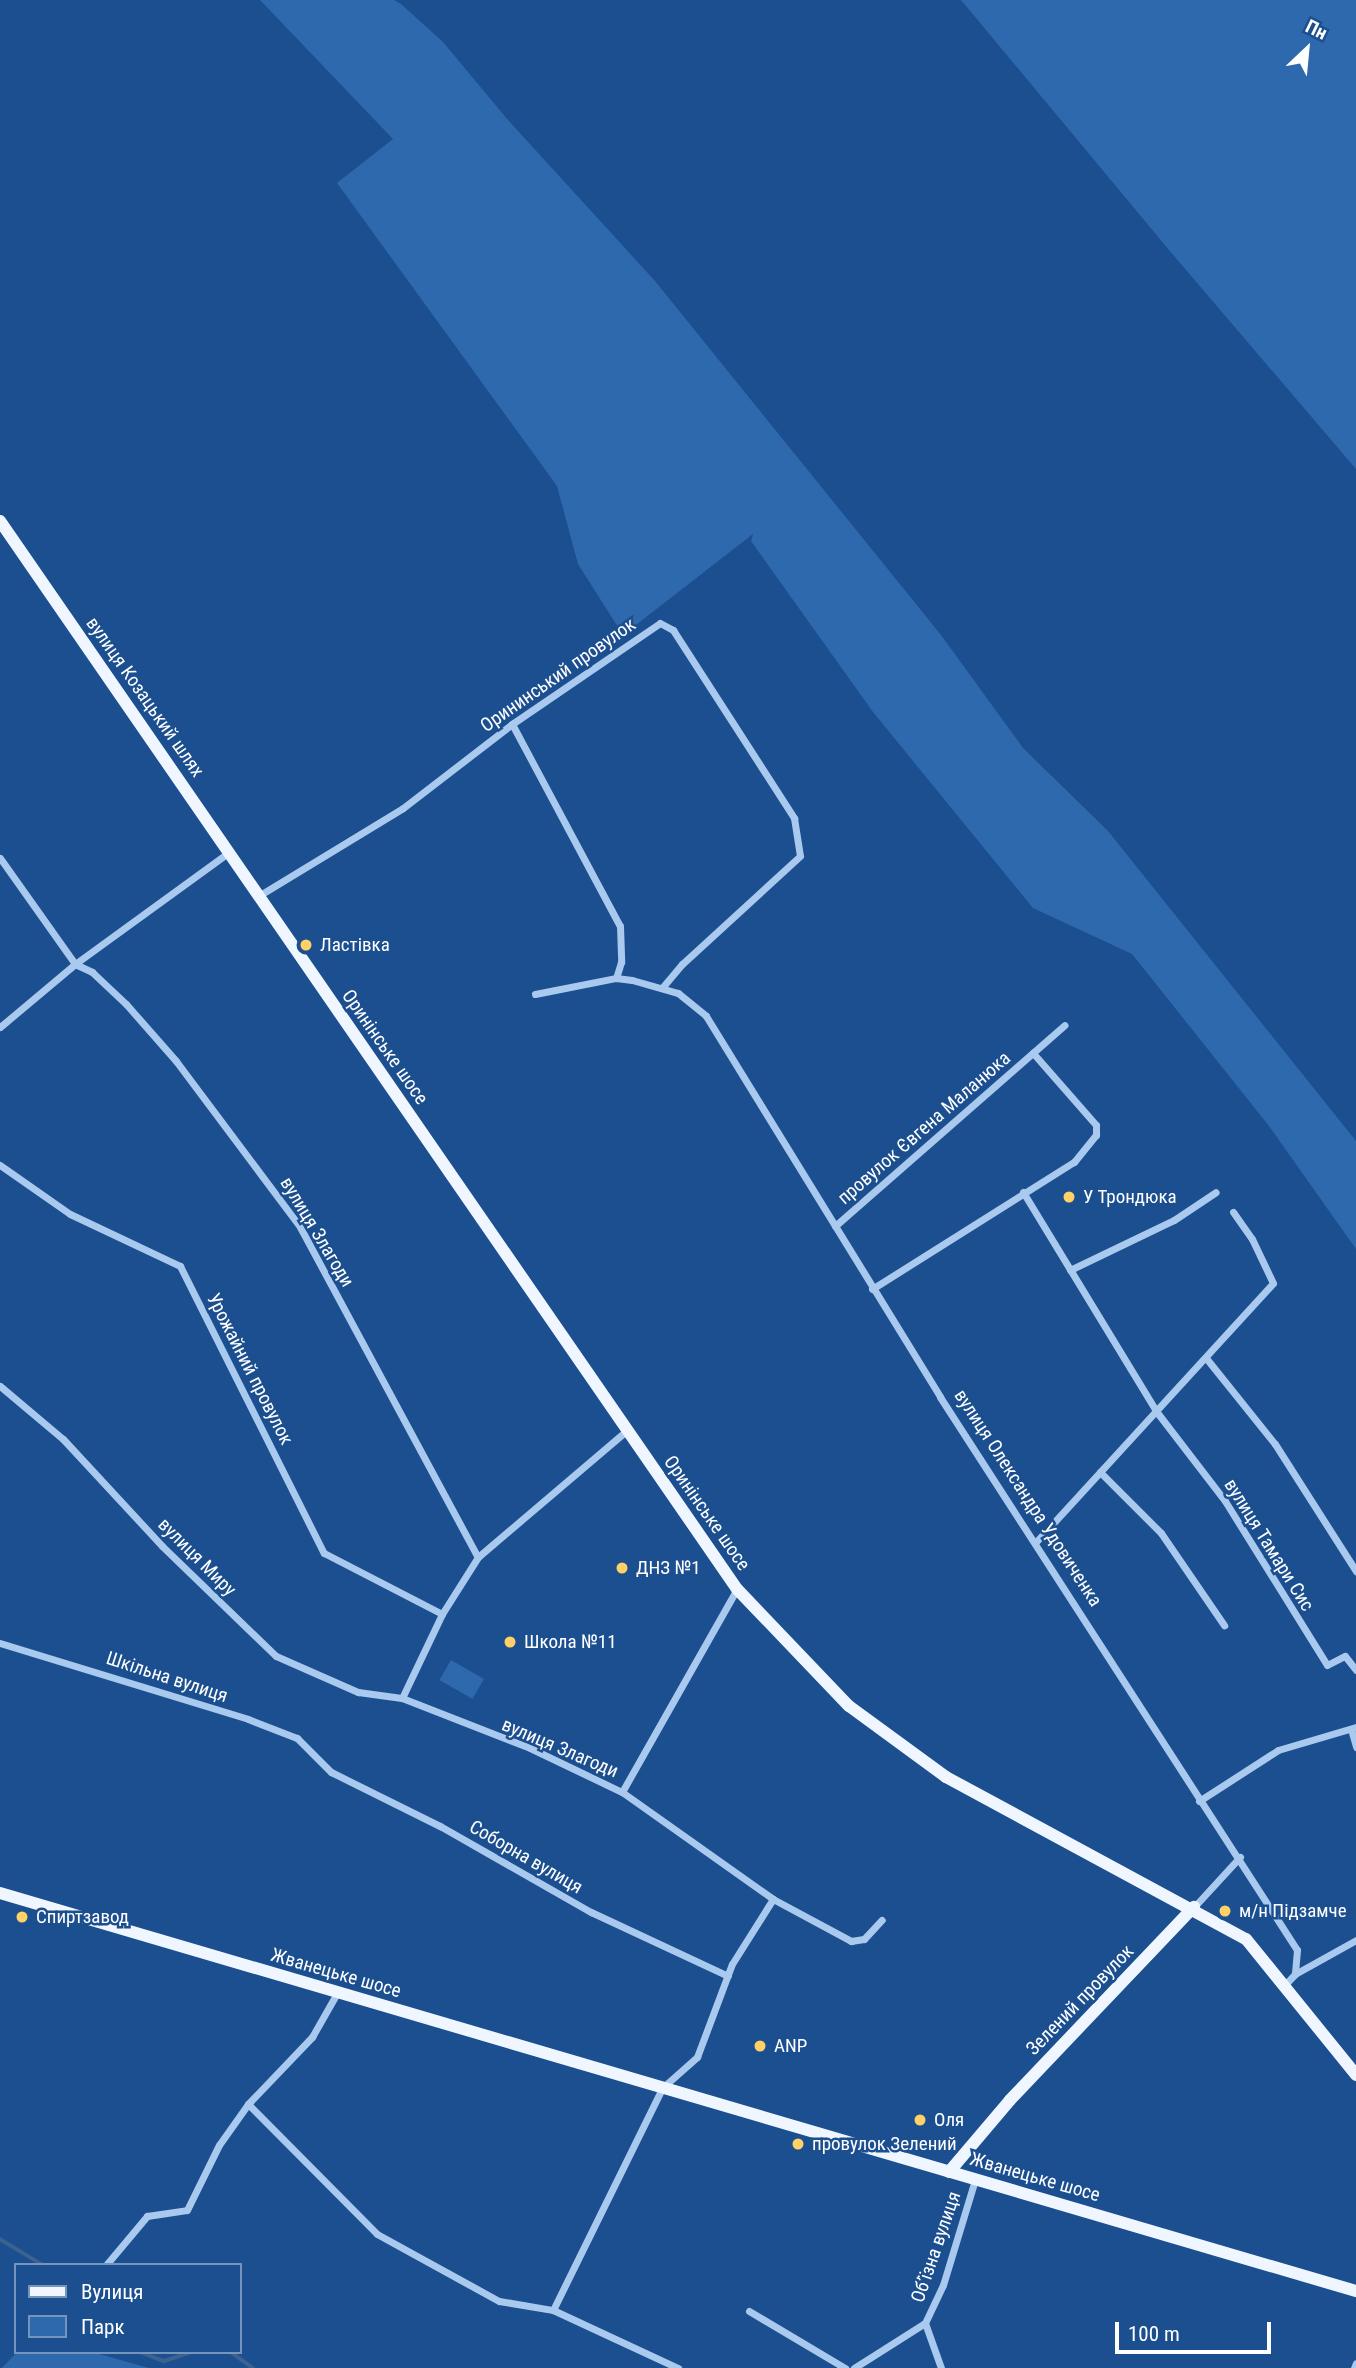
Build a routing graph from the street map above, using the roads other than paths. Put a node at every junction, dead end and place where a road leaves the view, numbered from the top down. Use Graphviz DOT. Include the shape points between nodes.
graph roads {
  1 [pos="0,522"];
  2 [pos="512,724"];
  3 [pos="229,852"];
  4 [pos="0,858"];
  5 [pos="260,895"];
  6 [pos="75,964"];
  7 [pos="616,978"];
  8 [pos="663,987"];
  9 [pos="535,994"];
  10 [pos="1065,1025"];
  11 [pos="0,1027"];
  12 [pos="1033,1053"];
  13 [pos="0,1165"];
  14 [pos="1023,1192"];
  15 [pos="1216,1192"];
  16 [pos="1233,1212"];
  17 [pos="835,1226"];
  18 [pos="1070,1270"];
  19 [pos="872,1289"];
  20 [pos="1206,1358"];
  21 [pos="0,1386"];
  22 [pos="1156,1411"];
  23 [pos="627,1430"];
  24 [pos="1100,1472"];
  25 [pos="1035,1543"];
  26 [pos="478,1557"];
  27 [pos="1356,1571"];
  28 [pos="737,1589"];
  29 [pos="442,1614"];
  30 [pos="1224,1625"];
  31 [pos="0,1643"];
  32 [pos="1356,1670"];
  33 [pos="402,1698"];
  34 [pos="1354,1728"];
  35 [pos="1356,1747"];
  36 [pos="314,1758"];
  37 [pos="622,1792"];
  38 [pos="1199,1801"];
  39 [pos="1240,1857"];
  40 [pos="0,1893"];
  41 [pos="773,1899"];
  42 [pos="1194,1907"];
  43 [pos="882,1920"];
  44 [pos="1356,1940"];
  45 [pos="1295,1974"];
  46 [pos="728,1976"];
  47 [pos="1284,1986"];
  48 [pos="337,1993"];
  49 [pos="1356,2075"];
  50 [pos="662,2088"];
  51 [pos="248,2104"];
  52 [pos="949,2172"];
  53 [pos="975,2180"];
  54 [pos="108,2263"];
  55 [pos="1356,2291"];
  56 [pos="552,2310"];
  57 [pos="750,2311"];
  58 [pos="925,2323"];
  59 [pos="678,2368"];
  60 [pos="845,2368"];
  61 [pos="854,2368"];
  62 [pos="941,2368"];
  1 -- 3 [label="main road, вулиця Козацький шлях"];
  2 -- 5 [label="street, Орининський провулок" via="403,808"];
  2 -- 7 [label="street" via="620,926 621,962"];
  2 -- 8 [label="street, Орининський провулок" via="660,623 673,629 794,818 800,856"];
  3 -- 5 [label="main road, вулиця Козацький шлях"];
  3 -- 6 [label="street"];
  4 -- 6 [label="street"];
  5 -- 23 [label="main road, Оринінське шосе"];
  6 -- 11 [label="street"];
  6 -- 26 [label="street, вулиця Злагоди" via="92,972 117,996 176,1061 300,1227"];
  7 -- 8 [label="street, вулиця Олександра Удовиченка"];
  7 -- 9 [label="street, вулиця Олександра Удовиченка"];
  8 -- 17 [label="street, вулиця Олександра Удовиченка" via="693,1002 706,1016"];
  10 -- 12 [label="street, провулок Євгена Маланюка"];
  12 -- 14 [label="street, провулок Євгена Маланюка" via="1097,1132 1074,1163"];
  12 -- 17 [label="street, провулок Євгена Маланюка"];
  13 -- 29 [label="street, Урожайний провулок" via="70,1214 180,1266 324,1553"];
  14 -- 18 [label="street"];
  14 -- 19 [label="street"];
  15 -- 18 [label="street" via="1174,1220"];
  16 -- 20 [label="street" via="1273,1283"];
  17 -- 19 [label="street, вулиця Олександра Удовиченка"];
  18 -- 22 [label="street"];
  19 -- 25 [label="street, вулиця Олександра Удовиченка"];
  20 -- 22 [label="street"];
  20 -- 27 [label="street" via="1275,1444"];
  21 -- 33 [label="street, вулиця Миру" via="62,1439 265,1647 295,1666 358,1692"];
  22 -- 24 [label="street"];
  22 -- 32 [label="street, вулиця Тамари Сис" via="1225,1501 1327,1665 1345,1656"];
  23 -- 26 [label="street"];
  23 -- 28 [label="main road, Оринінське шосе"];
  24 -- 25 [label="street"];
  24 -- 30 [label="street" via="1161,1533"];
  25 -- 38 [label="street, вулиця Олександра Удовиченка"];
  26 -- 29 [label="street"];
  28 -- 37 [label="street, вулиця Злагоди"];
  28 -- 42 [label="main road, Оринінське шосе" via="849,1706 946,1777"];
  29 -- 33 [label="street"];
  31 -- 36 [label="street, Шкільна вулиця" via="248,1719 297,1738"];
  33 -- 37 [label="street, вулиця Злагоди" via="530,1748"];
  34 -- 35 [label="street"];
  34 -- 38 [label="street" via="1278,1750"];
  36 -- 46 [label="street, Соборна вулиця" via="331,1773 440,1826 591,1912"];
  37 -- 41 [label="street, вулиця Злагоди"];
  38 -- 39 [label="street, вулиця Олександра Удовиченка"];
  39 -- 42 [label="street, Зелений провулок"];
  39 -- 45 [label="street, вулиця Олександра Удовиченка" via="1297,1950"];
  40 -- 48 [label="main road, Жванецьке шосе"];
  41 -- 43 [label="street, вулиця Злагоди" via="855,1942"];
  41 -- 46 [label="street"];
  42 -- 47 [label="main road, Оринінське шосе" via="1246,1939"];
  42 -- 52 [label="main road, Зелений провулок" via="1010,2100"];
  44 -- 45 [label="street"];
  45 -- 47 [label="street"];
  46 -- 50 [label="street" via="697,2057"];
  47 -- 49 [label="main road"];
  48 -- 50 [label="main road, Жванецьке шосе"];
  48 -- 51 [label="street" via="305,2046"];
  50 -- 52 [label="main road, Жванецьке шосе"];
  50 -- 56 [label="street"];
  51 -- 54 [label="street" via="214,2152 187,2210 147,2216"];
  51 -- 56 [label="street" via="377,2234 499,2301"];
  52 -- 53 [label="main road, Жванецьке шосе"];
  53 -- 55 [label="main road, Жванецьке шосе"];
  53 -- 58 [label="street, Обʼїзна вулиця" via="943,2286"];
  56 -- 59 [label="street"];
  57 -- 60 [label="street"];
  58 -- 61 [label="street, Обʼїзна вулиця"];
  58 -- 62 [label="street, Обʼїзна вулиця"];
}
